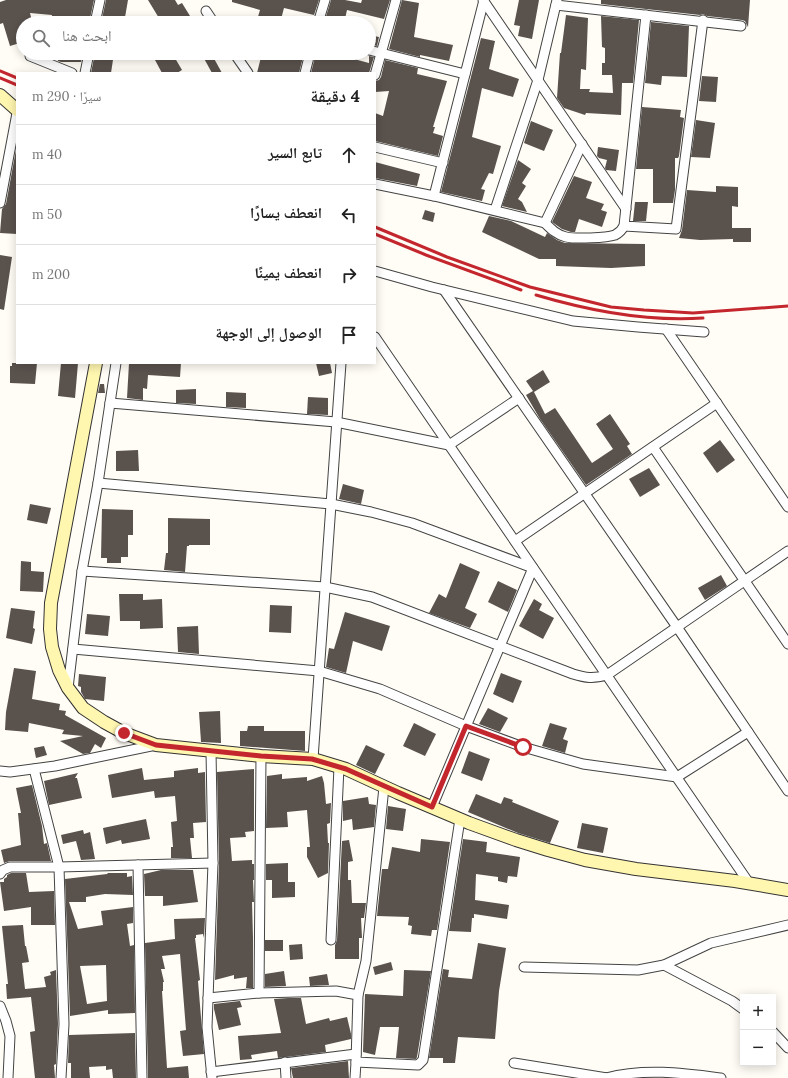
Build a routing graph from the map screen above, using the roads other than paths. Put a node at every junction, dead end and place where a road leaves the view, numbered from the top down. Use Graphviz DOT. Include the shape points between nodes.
graph roads {
  1 [pos="100,0"];
  2 [pos="325,0"];
  3 [pos="396,0"];
  4 [pos="484,0"];
  5 [pos="556,2"];
  6 [pos="206,11"];
  7 [pos="646,15"];
  8 [pos="97,16"];
  9 [pos="209,16"];
  10 [pos="320,16"];
  11 [pos="703,20"];
  12 [pos="741,26"];
  13 [pos="376,52"];
  14 [pos="381,53"];
  15 [pos="40,60"];
  16 [pos="88,60"];
  17 [pos="239,60"];
  18 [pos="308,60"];
  19 [pos="70,72"];
  20 [pos="85,72"];
  21 [pos="247,72"];
  22 [pos="305,72"];
  23 [pos="376,72"];
  24 [pos="466,74"];
  25 [pos="538,80"];
  26 [pos="0,95"];
  27 [pos="16,111"];
  28 [pos="16,117"];
  29 [pos="582,144"];
  30 [pos="376,147"];
  31 [pos="443,163"];
  32 [pos="376,184"];
  33 [pos="434,196"];
  34 [pos="0,203"];
  35 [pos="626,209"];
  36 [pos="495,210"];
  37 [pos="545,223"];
  38 [pos="624,226"];
  39 [pos="376,271"];
  40 [pos="444,290"];
  41 [pos="666,329"];
  42 [pos="704,332"];
  43 [pos="376,338"];
  44 [pos="96,364"];
  45 [pos="116,364"];
  46 [pos="340,364"];
  47 [pos="518,398"];
  48 [pos="110,403"];
  49 [pos="717,403"];
  50 [pos="336,422"];
  51 [pos="449,445"];
  52 [pos="653,447"];
  53 [pos="98,483"];
  54 [pos="584,494"];
  55 [pos="331,504"];
  56 [pos="788,507"];
  57 [pos="515,541"];
  58 [pos="788,551"];
  59 [pos="533,568"];
  60 [pos="82,571"];
  61 [pos="745,580"];
  62 [pos="325,587"];
  63 [pos="677,627"];
  64 [pos="788,644"];
  65 [pos="501,646"];
  66 [pos="73,649"];
  67 [pos="319,671"];
  68 [pos="607,675"];
  69 [pos="68,688"];
  70 [pos="466,726"];
  71 [pos="748,732"];
  72 [pos="156,745"];
  73 [pos="211,751"];
  74 [pos="261,756"];
  75 [pos="312,759"];
  76 [pos="340,767"];
  77 [pos="34,769"];
  78 [pos="0,771"];
  79 [pos="677,777"];
  80 [pos="384,787"];
  81 [pos="788,791"];
  82 [pos="432,807"];
  83 [pos="460,819"];
  84 [pos="212,863"];
  85 [pos="138,865"];
  86 [pos="59,867"];
  87 [pos="0,874"];
  88 [pos="749,883"];
  89 [pos="788,890"];
  90 [pos="788,925"];
  91 [pos="331,940"];
  92 [pos="664,965"];
  93 [pos="524,967"];
  94 [pos="259,993"];
  95 [pos="358,995"];
  96 [pos="208,998"];
  97 [pos="0,1006"];
  98 [pos="740,1007"];
  99 [pos="776,1035"];
  100 [pos="788,1048"];
  101 [pos="356,1058"];
  102 [pos="285,1062"];
  103 [pos="514,1063"];
  104 [pos="211,1075"];
  105 [pos="677,1075"];
  106 [pos="8,1078"];
  107 [pos="61,1078"];
  108 [pos="142,1078"];
  109 [pos="286,1078"];
  110 [pos="356,1078"];
  111 [pos="606,1078"];
  112 [pos="721,1078"];
  1 -- 8 [label="street"];
  2 -- 10 [label="street"];
  3 -- 14 [label="street"];
  4 -- 24 [label="street"];
  4 -- 25 [label="street"];
  5 -- 7 [label="street"];
  5 -- 25 [label="street"];
  6 -- 9 [label="street"];
  7 -- 11 [label="street"];
  7 -- 35 [label="street"];
  11 -- 12 [label="street"];
  11 -- 38 [label="street" via="676,229"];
  13 -- 14 [label="street"];
  14 -- 23 [label="street"];
  14 -- 24 [label="street"];
  15 -- 19 [label="street"];
  16 -- 20 [label="street"];
  17 -- 21 [label="street"];
  18 -- 22 [label="street"];
  24 -- 31 [label="street"];
  25 -- 29 [label="street"];
  25 -- 36 [label="street"];
  26 -- 27 [label="street"];
  28 -- 34 [label="street"];
  29 -- 35 [label="street"];
  29 -- 37 [label="street"];
  30 -- 31 [label="street"];
  31 -- 33 [label="street"];
  32 -- 33 [label="street"];
  33 -- 36 [label="street"];
  35 -- 38 [label="street"];
  36 -- 37 [label="street"];
  37 -- 38 [label="street" via="565,237 580,238 610,236 617,234"];
  39 -- 40 [label="street"];
  40 -- 41 [label="street" via="573,321"];
  40 -- 47 [label="street"];
  41 -- 42 [label="street"];
  41 -- 49 [label="street"];
  43 -- 51 [label="street"];
  44 -- 69 [label="street" via="51,603 52,647"];
  45 -- 48 [label="street"];
  46 -- 50 [label="street"];
  47 -- 51 [label="street"];
  47 -- 54 [label="street"];
  48 -- 50 [label="street"];
  48 -- 53 [label="street"];
  49 -- 52 [label="street"];
  49 -- 56 [label="street"];
  50 -- 51 [label="street"];
  50 -- 55 [label="street"];
  51 -- 57 [label="street"];
  52 -- 54 [label="street"];
  52 -- 61 [label="street"];
  53 -- 55 [label="street"];
  53 -- 60 [label="street"];
  54 -- 57 [label="street"];
  54 -- 63 [label="street"];
  55 -- 59 [label="street" via="412,523"];
  55 -- 62 [label="street"];
  57 -- 59 [label="street"];
  58 -- 61 [label="street"];
  59 -- 65 [label="street"];
  59 -- 68 [label="street"];
  60 -- 62 [label="street"];
  60 -- 66 [label="street"];
  61 -- 63 [label="street"];
  61 -- 64 [label="street"];
  62 -- 65 [label="street" via="372,597"];
  62 -- 67 [label="street"];
  63 -- 68 [label="street"];
  63 -- 71 [label="street"];
  65 -- 68 [label="street" via="586,678"];
  65 -- 70 [label="street"];
  66 -- 67 [label="street"];
  66 -- 69 [label="street"];
  67 -- 70 [label="street" via="380,689"];
  67 -- 75 [label="street"];
  68 -- 79 [label="street"];
  69 -- 72 [label="street" via="83,708 104,722"];
  70 -- 79 [label="street" via="523,747 583,764"];
  70 -- 82 [label="street"];
  71 -- 79 [label="street"];
  71 -- 81 [label="street"];
  72 -- 73 [label="street"];
  72 -- 77 [label="street"];
  73 -- 74 [label="street"];
  73 -- 84 [label="street"];
  74 -- 75 [label="street"];
  74 -- 94 [label="street"];
  75 -- 76 [label="street"];
  76 -- 80 [label="street"];
  76 -- 91 [label="street"];
  77 -- 78 [label="street"];
  77 -- 86 [label="street"];
  79 -- 88 [label="street"];
  80 -- 82 [label="street"];
  80 -- 95 [label="street" via="366,961"];
  82 -- 83 [label="street"];
  83 -- 88 [label="street" via="516,840 585,860"];
  83 -- 101 [label="street" via="423,1060 418,1065"];
  84 -- 85 [label="street"];
  84 -- 96 [label="street"];
  85 -- 86 [label="street"];
  85 -- 108 [label="street"];
  86 -- 87 [label="street" via="10,867"];
  86 -- 107 [label="street" via="64,1024"];
  88 -- 89 [label="street"];
  90 -- 92 [label="street" via="711,943"];
  92 -- 93 [label="street" via="638,970"];
  92 -- 98 [label="street"];
  94 -- 95 [label="street" via="336,991"];
  94 -- 96 [label="street"];
  95 -- 101 [label="street"];
  96 -- 104 [label="street" via="207,1028"];
  97 -- 106 [label="street" via="10,1036"];
  99 -- 100 [label="street"];
  101 -- 102 [label="street"];
  101 -- 110 [label="street"];
  102 -- 104 [label="street"];
  102 -- 109 [label="street"];
  103 -- 111 [label="street"];
  105 -- 111 [label="street" via="636,1073"];
  105 -- 112 [label="street"];
}
